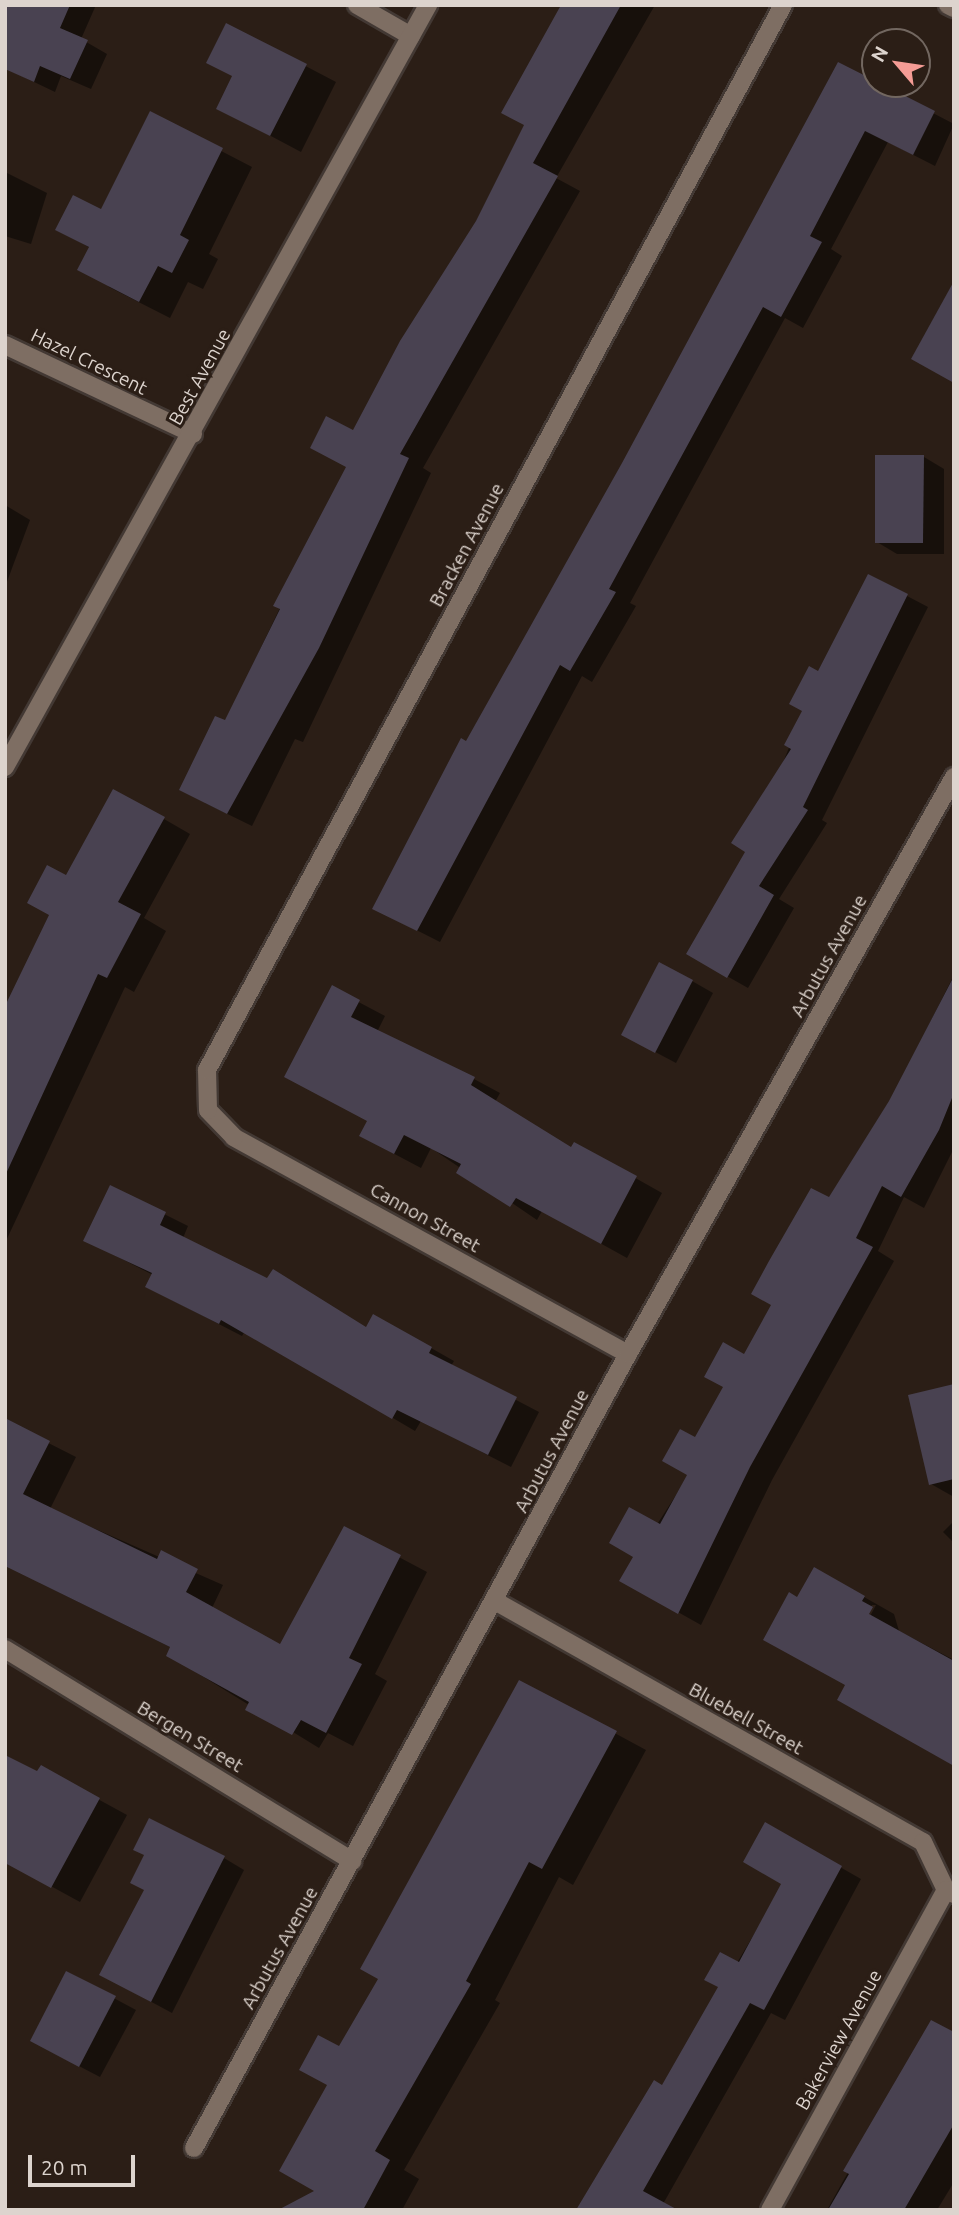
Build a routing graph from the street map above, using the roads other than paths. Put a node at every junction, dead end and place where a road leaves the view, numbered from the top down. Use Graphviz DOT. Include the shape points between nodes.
graph roads {
  1 [pos="357,5"];
  2 [pos="428,5"];
  3 [pos="783,5"];
  4 [pos="948,5"];
  5 [pos="954,8"];
  6 [pos="411,36"];
  7 [pos="5,345"];
  8 [pos="193,434"];
  9 [pos="5,767"];
  10 [pos="954,777"];
  11 [pos="208,1110"];
  12 [pos="628,1354"];
  13 [pos="495,1601"];
  14 [pos="5,1649"];
  15 [pos="352,1861"];
  16 [pos="950,1892"];
  17 [pos="194,2148"];
  18 [pos="770,2210"];
  1 -- 6 [label="street"];
  2 -- 6 [label="street, Best Avenue"];
  3 -- 11 [label="street, Bracken Avenue" via="207,1070"];
  4 -- 5 [label="street"];
  6 -- 8 [label="street, Best Avenue"];
  7 -- 8 [label="street, Hazel Crescent"];
  8 -- 9 [label="street, Best Avenue"];
  10 -- 12 [label="street, Arbutus Avenue"];
  11 -- 12 [label="street, Cannon Street" via="234,1137"];
  12 -- 13 [label="street, Arbutus Avenue"];
  13 -- 15 [label="street, Arbutus Avenue"];
  13 -- 16 [label="street, Bluebell Street" via="923,1842"];
  14 -- 15 [label="street, Bergen Street"];
  15 -- 17 [label="street, Arbutus Avenue"];
  16 -- 18 [label="street, Bakerview Avenue"];
}
